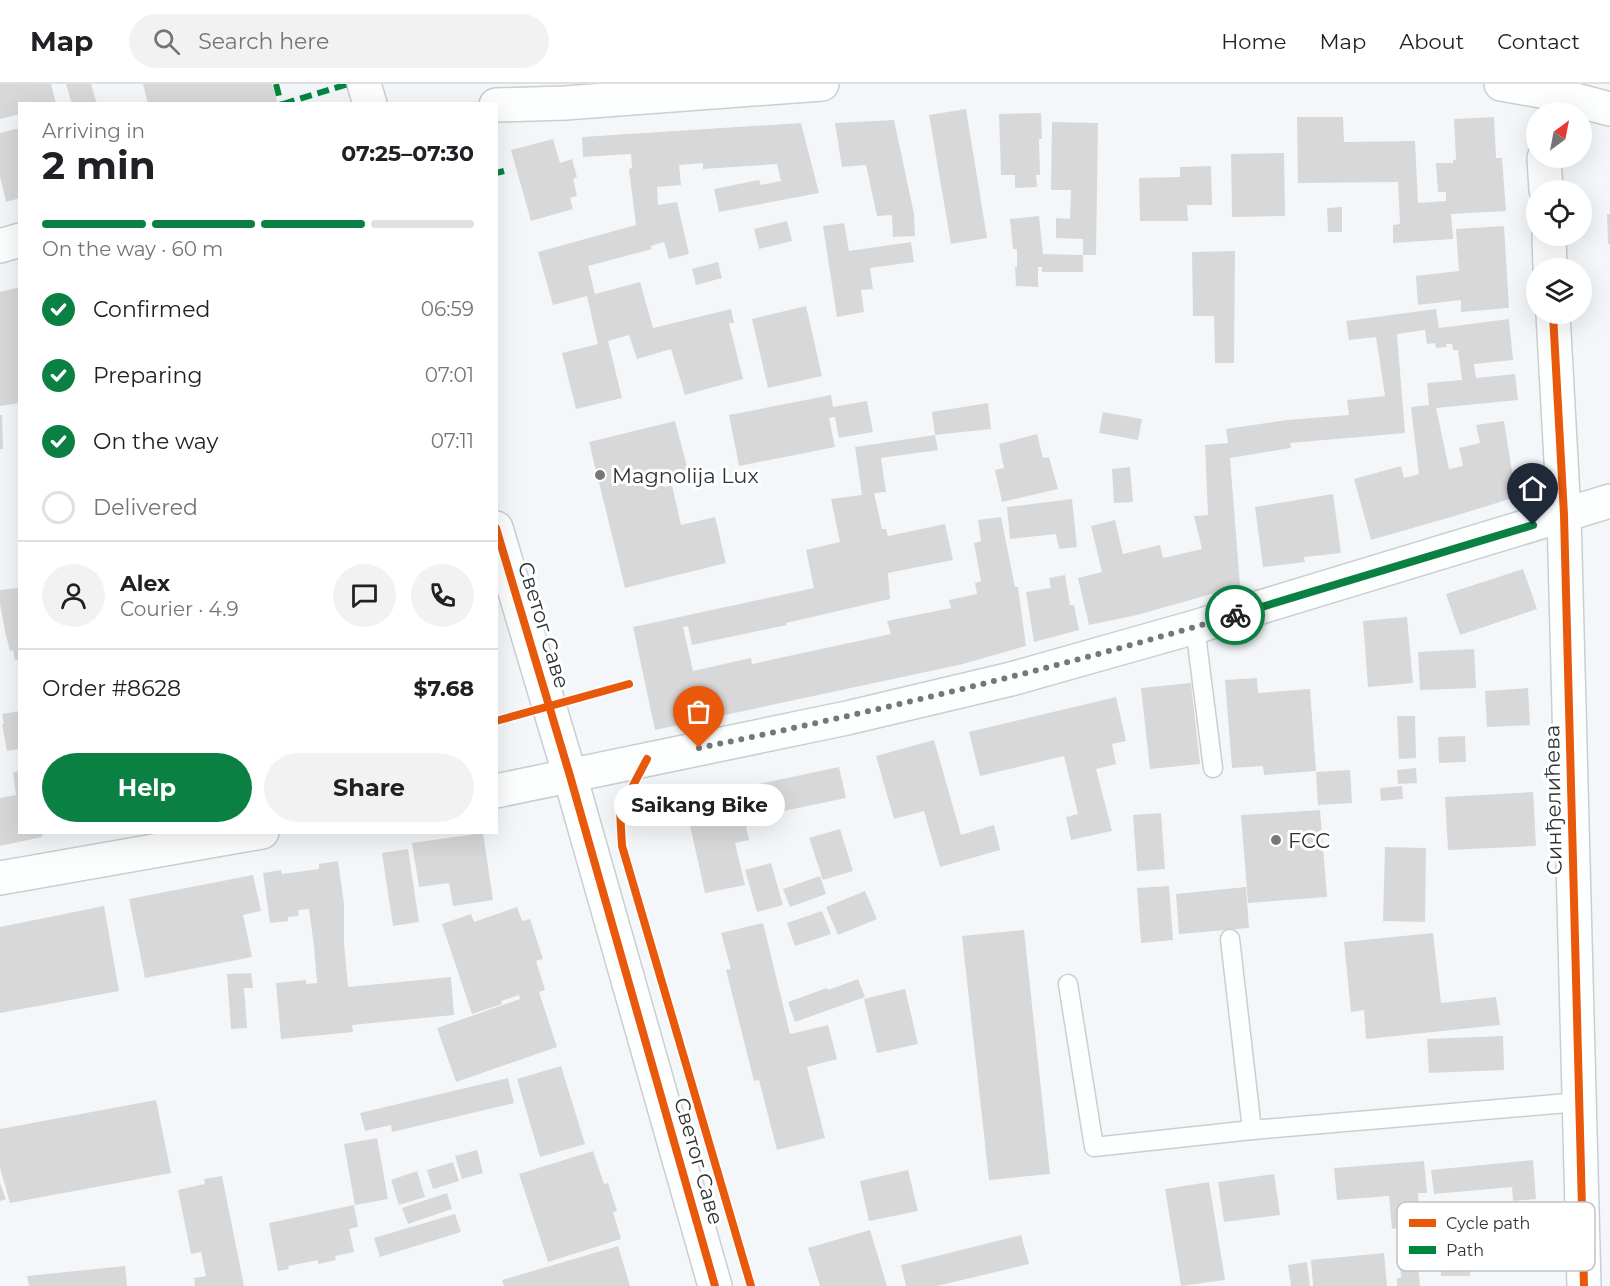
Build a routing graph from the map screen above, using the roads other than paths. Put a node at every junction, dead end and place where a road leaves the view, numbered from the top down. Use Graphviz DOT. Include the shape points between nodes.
graph roads {
  1 [pos="364,84"];
  2 [pos="822,84"];
  3 [pos="1501,84"];
  4 [pos="1541,96"];
  5 [pos="369,102"];
  6 [pos="498,105"];
  7 [pos="1610,109"];
  8 [pos="18,241"];
  9 [pos="0,246"];
  10 [pos="1554,324"];
  11 [pos="1610,501"];
  12 [pos="1564,515"];
  13 [pos="498,535"];
  14 [pos="1195,627"];
  15 [pos="1213,768"];
  16 [pos="570,776"];
  17 [pos="498,791"];
  18 [pos="251,834"];
  19 [pos="0,878"];
  20 [pos="1230,939"];
  21 [pos="1068,984"];
  22 [pos="1579,1102"];
  23 [pos="1252,1130"];
  24 [pos="1582,1202"];
  25 [pos="1584,1271"];
  26 [pos="715,1286"];
  27 [pos="1584,1286"];
  1 -- 5 [label="street"];
  2 -- 6 [label="street"];
  3 -- 4 [label="street"];
  4 -- 7 [label="street"];
  8 -- 9 [label="street"];
  10 -- 12 [label="street, Синђелићева"];
  11 -- 12 [label="street"];
  12 -- 14 [label="street"];
  12 -- 22 [label="street, Синђелићева"];
  13 -- 16 [label="street, Светог Саве"];
  14 -- 15 [label="lane"];
  14 -- 16 [label="street" via="1011,679 869,713"];
  16 -- 17 [label="street"];
  16 -- 26 [label="street, Светог Саве"];
  18 -- 19 [label="street"];
  20 -- 23 [label="lane"];
  21 -- 23 [label="lane" via="1094,1147"];
  22 -- 23 [label="lane"];
  22 -- 24 [label="street, Синђелићева"];
  25 -- 27 [label="street, Синђелићева"];
}
